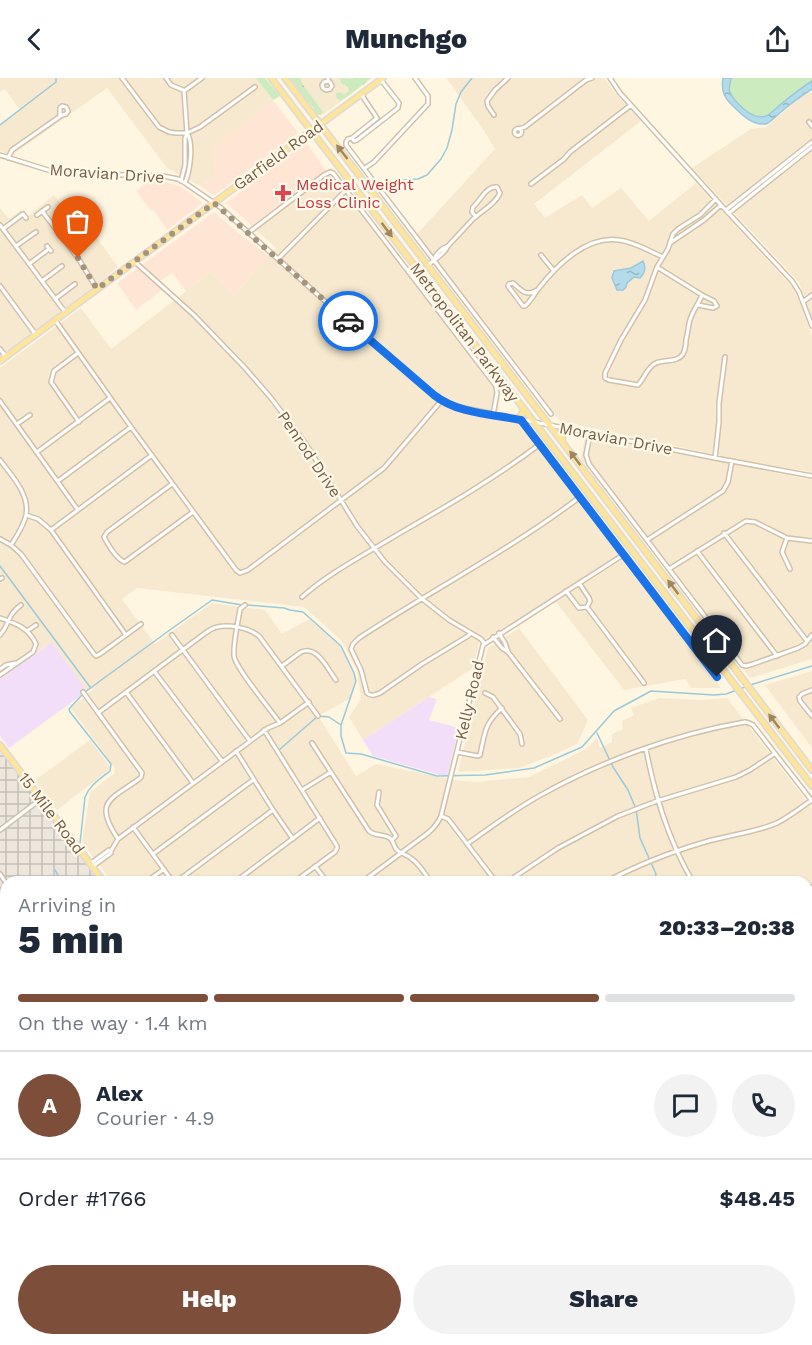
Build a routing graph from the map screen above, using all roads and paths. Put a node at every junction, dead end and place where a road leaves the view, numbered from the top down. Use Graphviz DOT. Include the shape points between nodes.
graph roads {
  1 [pos="122,78"];
  2 [pos="165,78"];
  3 [pos="202,78"];
  4 [pos="271,78"];
  5 [pos="284,78"];
  6 [pos="415,78"];
  7 [pos="508,78"];
  8 [pos="592,78"];
  9 [pos="610,78"];
  10 [pos="382,79"];
  11 [pos="587,79"];
  12 [pos="255,87"];
  13 [pos="184,90"];
  14 [pos="361,94"];
  15 [pos="631,105"];
  16 [pos="60,115"];
  17 [pos="494,115"];
  18 [pos="321,124"];
  19 [pos="312,131"];
  20 [pos="520,131"];
  21 [pos="187,133"];
  22 [pos="352,138"];
  23 [pos="812,142"];
  24 [pos="812,147"];
  25 [pos="0,155"];
  26 [pos="8,158"];
  27 [pos="364,168"];
  28 [pos="773,176"];
  29 [pos="362,179"];
  30 [pos="183,182"];
  31 [pos="351,183"];
  32 [pos="531,184"];
  33 [pos="346,190"];
  34 [pos="371,190"];
  35 [pos="360,194"];
  36 [pos="716,199"];
  37 [pos="214,203"];
  38 [pos="721,205"];
  39 [pos="48,207"];
  40 [pos="42,211"];
  41 [pos="728,212"];
  42 [pos="37,215"];
  43 [pos="24,216"];
  44 [pos="476,216"];
  45 [pos="0,225"];
  46 [pos="3,229"];
  47 [pos="36,232"];
  48 [pos="248,233"];
  49 [pos="670,243"];
  50 [pos="16,246"];
  51 [pos="49,249"];
  52 [pos="541,255"];
  53 [pos="663,257"];
  54 [pos="278,259"];
  55 [pos="434,260"];
  56 [pos="135,262"];
  57 [pos="29,264"];
  58 [pos="428,265"];
  59 [pos="62,266"];
  60 [pos="657,267"];
  61 [pos="554,271"];
  62 [pos="42,281"];
  63 [pos="75,283"];
  64 [pos="0,286"];
  65 [pos="97,289"];
  66 [pos="537,290"];
  67 [pos="702,295"];
  68 [pos="812,295"];
  69 [pos="55,299"];
  70 [pos="803,302"];
  71 [pos="698,305"];
  72 [pos="65,313"];
  73 [pos="55,320"];
  74 [pos="812,326"];
  75 [pos="36,335"];
  76 [pos="0,349"];
  77 [pos="78,353"];
  78 [pos="6,357"];
  79 [pos="725,357"];
  80 [pos="0,361"];
  81 [pos="507,369"];
  82 [pos="496,373"];
  83 [pos="110,398"];
  84 [pos="442,400"];
  85 [pos="0,401"];
  86 [pos="523,408"];
  87 [pos="551,414"];
  88 [pos="30,415"];
  89 [pos="493,415"];
  90 [pos="519,420"];
  91 [pos="79,422"];
  92 [pos="534,423"];
  93 [pos="17,424"];
  94 [pos="550,426"];
  95 [pos="131,427"];
  96 [pos="567,429"];
  97 [pos="590,434"];
  98 [pos="562,441"];
  99 [pos="540,444"];
  100 [pos="37,452"];
  101 [pos="152,455"];
  102 [pos="715,458"];
  103 [pos="0,460"];
  104 [pos="732,461"];
  105 [pos="589,476"];
  106 [pos="812,476"];
  107 [pos="577,479"];
  108 [pos="58,481"];
  109 [pos="172,484"];
  110 [pos="580,497"];
  111 [pos="341,501"];
  112 [pos="78,510"];
  113 [pos="193,512"];
  114 [pos="26,515"];
  115 [pos="51,530"];
  116 [pos="724,533"];
  117 [pos="787,538"];
  118 [pos="0,539"];
  119 [pos="646,540"];
  120 [pos="812,541"];
  121 [pos="11,545"];
  122 [pos="374,549"];
  123 [pos="696,551"];
  124 [pos="623,555"];
  125 [pos="669,568"];
  126 [pos="790,569"];
  127 [pos="579,583"];
  128 [pos="566,591"];
  129 [pos="302,597"];
  130 [pos="421,598"];
  131 [pos="21,605"];
  132 [pos="245,605"];
  133 [pos="587,607"];
  134 [pos="0,618"];
  135 [pos="8,621"];
  136 [pos="141,624"];
  137 [pos="36,625"];
  138 [pos="237,628"];
  139 [pos="27,631"];
  140 [pos="471,633"];
  141 [pos="499,633"];
  142 [pos="0,635"];
  143 [pos="126,635"];
  144 [pos="172,635"];
  145 [pos="812,635"];
  146 [pos="494,637"];
  147 [pos="807,641"];
  148 [pos="484,643"];
  149 [pos="182,649"];
  150 [pos="508,652"];
  151 [pos="777,656"];
  152 [pos="18,663"];
  153 [pos="282,666"];
  154 [pos="0,669"];
  155 [pos="154,671"];
  156 [pos="0,675"];
  157 [pos="717,677"];
  158 [pos="336,680"];
  159 [pos="644,683"];
  160 [pos="812,690"];
  161 [pos="83,692"];
  162 [pos="126,692"];
  163 [pos="485,693"];
  164 [pos="309,702"];
  165 [pos="502,708"];
  166 [pos="98,713"];
  167 [pos="318,716"];
  168 [pos="812,716"];
  169 [pos="560,719"];
  170 [pos="280,723"];
  171 [pos="264,730"];
  172 [pos="250,741"];
  173 [pos="312,743"];
  174 [pos="522,744"];
  175 [pos="0,745"];
  176 [pos="646,749"];
  177 [pos="236,752"];
  178 [pos="456,752"];
  179 [pos="774,753"];
  180 [pos="800,754"];
  181 [pos="790,758"];
  182 [pos="222,761"];
  183 [pos="812,770"];
  184 [pos="331,771"];
  185 [pos="254,780"];
  186 [pos="193,783"];
  187 [pos="812,786"];
  188 [pos="302,790"];
  189 [pos="379,792"];
  190 [pos="41,799"];
  191 [pos="657,801"];
  192 [pos="812,801"];
  193 [pos="273,810"];
  194 [pos="441,816"];
  195 [pos="320,818"];
  196 [pos="133,827"];
  197 [pos="0,830"];
  198 [pos="118,839"];
  199 [pos="293,839"];
  200 [pos="392,840"];
  201 [pos="467,844"];
  202 [pos="676,852"];
  203 [pos="153,854"];
  204 [pos="401,854"];
  205 [pos="91,866"];
  206 [pos="315,866"];
  207 [pos="164,869"];
  208 [pos="99,876"];
  209 [pos="154,876"];
  210 [pos="170,876"];
  211 [pos="183,876"];
  212 [pos="243,876"];
  213 [pos="302,876"];
  214 [pos="322,876"];
  215 [pos="369,876"];
  216 [pos="426,876"];
  217 [pos="491,876"];
  218 [pos="515,876"];
  219 [pos="618,876"];
  220 [pos="690,876"];
  1 -- 21 [label="street" via="159,127"];
  2 -- 13 [label="street"];
  3 -- 13 [label="street"];
  4 -- 19 [label="main road, Metropolitan Parkway"];
  5 -- 18 [label="main road, Metropolitan Parkway"];
  6 -- 27 [label="street" via="429,96 426,107"];
  7 -- 17 [label="street" via="487,103"];
  8 -- 11 [label="street"];
  9 -- 15 [label="street"];
  10 -- 14 [label="main road, Garfield Road"];
  10 -- 22 [label="street" via="399,103 397,110 357,140"];
  11 -- 20 [label="street"];
  12 -- 21 [label="street"];
  13 -- 21 [label="street"];
  14 -- 18 [label="main road, Garfield Road"];
  14 -- 22 [label="street" via="377,118"];
  15 -- 32 [label="street"];
  15 -- 36 [label="street"];
  16 -- 26 [label="street" via="12,150"];
  18 -- 19 [label="main road, Garfield Road"];
  29 -- 18 [label="main road, Metropolitan Parkway, one-way"];
  19 -- 31 [label="main road, Metropolitan Parkway"];
  19 -- 37 [label="main road, Garfield Road"];
  21 -- 30 [label="street"];
  22 -- 27 [label="street" via="346,145"];
  23 -- 28 [label="street"];
  24 -- 28 [label="street"];
  25 -- 26 [label="street, Moravian Drive"];
  26 -- 30 [label="street, Moravian Drive" via="58,172 163,176"];
  27 -- 55 [label="street"];
  28 -- 41 [label="street"];
  29 -- 31 [label="main road"];
  29 -- 34 [label="main road, Metropolitan Parkway"];
  30 -- 37 [label="street, Moravian Drive"];
  31 -- 35 [label="main road, Metropolitan Parkway"];
  33 -- 48 [label="street" via="331,172 324,175"];
  33 -- 54 [label="street"];
  33 -- 89 [label="street" via="496,386"];
  34 -- 35 [label="main road"];
  34 -- 58 [label="main road, Metropolitan Parkway"];
  35 -- 82 [label="main road, Metropolitan Parkway, one-way"];
  36 -- 38 [label="street"];
  36 -- 49 [label="street" via="678,229"];
  37 -- 48 [label="street, Moravian Drive"];
  37 -- 56 [label="main road, Garfield Road"];
  38 -- 41 [label="street"];
  38 -- 49 [label="street"];
  39 -- 40 [label="street"];
  40 -- 42 [label="street"];
  40 -- 65 [label="street"];
  41 -- 70 [label="street" via="792,281"];
  43 -- 46 [label="street"];
  44 -- 44 [label="street" via="498,198 497,187 487,190 473,207"];
  44 -- 55 [label="street"];
  45 -- 46 [label="street"];
  46 -- 50 [label="street"];
  47 -- 50 [label="street"];
  48 -- 54 [label="street, Moravian Drive"];
  49 -- 53 [label="street"];
  50 -- 57 [label="street"];
  51 -- 57 [label="street"];
  52 -- 61 [label="street"];
  53 -- 60 [label="street"];
  53 -- 61 [label="street" via="610,239 580,249"];
  54 -- 84 [label="street, Moravian Drive"];
  55 -- 58 [label="street"];
  55 -- 87 [label="street"];
  56 -- 65 [label="main road, Garfield Road"];
  56 -- 111 [label="street, Penrod Drive" via="195,316 260,385 306,444"];
  57 -- 62 [label="street"];
  58 -- 81 [label="main road, Metropolitan Parkway"];
  59 -- 62 [label="street"];
  60 -- 67 [label="street"];
  60 -- 71 [label="street" via="645,300 605,373 607,380 639,384 650,367 677,359 684,353 690,320"];
  61 -- 66 [label="street"];
  62 -- 69 [label="street"];
  63 -- 69 [label="street"];
  64 -- 75 [label="street"];
  65 -- 72 [label="main road, Garfield Road"];
  66 -- 66 [label="street" via="523,306 508,286 513,283 526,293"];
  67 -- 71 [label="street"];
  67 -- 71 [label="street" via="717,306"];
  68 -- 70 [label="street"];
  69 -- 72 [label="street"];
  70 -- 74 [label="street"];
  72 -- 73 [label="main road, Garfield Road"];
  73 -- 75 [label="main road, Garfield Road"];
  73 -- 77 [label="street"];
  75 -- 78 [label="main road, Garfield Road"];
  76 -- 78 [label="street"];
  77 -- 83 [label="street"];
  77 -- 91 [label="street" via="54,371 51,382"];
  78 -- 80 [label="main road, Garfield Road"];
  79 -- 102 [label="street"];
  81 -- 82 [label="main road"];
  81 -- 94 [label="main road, Metropolitan Parkway"];
  82 -- 86 [label="main road, Metropolitan Parkway"];
  83 -- 91 [label="street"];
  83 -- 95 [label="street"];
  84 -- 89 [label="street, Moravian Drive"];
  84 -- 111 [label="street" via="384,468"];
  85 -- 93 [label="street"];
  86 -- 90 [label="main road"];
  86 -- 92 [label="main road, Metropolitan Parkway"];
  88 -- 93 [label="street"];
  89 -- 90 [label="street, Moravian Drive"];
  90 -- 92 [label="street, Moravian Drive"];
  90 -- 99 [label="street"];
  91 -- 100 [label="street"];
  92 -- 94 [label="street, Moravian Drive"];
  92 -- 107 [label="main road, Metropolitan Parkway"];
  93 -- 100 [label="street"];
  94 -- 96 [label="street, Moravian Drive"];
  94 -- 98 [label="main road, Metropolitan Parkway"];
  95 -- 101 [label="street"];
  95 -- 108 [label="street"];
  96 -- 97 [label="street, Moravian Drive"];
  96 -- 98 [label="main road"];
  97 -- 102 [label="street, Moravian Drive"];
  97 -- 119 [label="street" via="586,455 589,464"];
  105 -- 98 [label="main road, Metropolitan Parkway, one-way"];
  99 -- 110 [label="street"];
  99 -- 122 [label="street" via="472,491"];
  100 -- 108 [label="street"];
  101 -- 109 [label="street"];
  101 -- 112 [label="street"];
  102 -- 104 [label="street, Moravian Drive"];
  103 -- 114 [label="street" via="25,497"];
  104 -- 106 [label="street, Moravian Drive"];
  104 -- 119 [label="street" via="723,491"];
  105 -- 107 [label="main road"];
  180 -- 105 [label="main road, Metropolitan Parkway, one-way"];
  107 -- 181 [label="main road, Metropolitan Parkway"];
  108 -- 112 [label="street"];
  109 -- 113 [label="street"];
  109 -- 113 [label="street" via="104,535 120,560 124,562"];
  110 -- 124 [label="street"];
  110 -- 130 [label="street" via="536,530"];
  111 -- 113 [label="street" via="240,573"];
  111 -- 122 [label="street, Penrod Drive"];
  112 -- 115 [label="street"];
  114 -- 115 [label="street"];
  114 -- 121 [label="street"];
  115 -- 143 [label="street"];
  116 -- 117 [label="street" via="750,520"];
  116 -- 123 [label="street"];
  116 -- 147 [label="street"];
  117 -- 120 [label="street"];
  117 -- 126 [label="street" via="782,553"];
  118 -- 121 [label="street"];
  119 -- 125 [label="street"];
  121 -- 143 [label="street" via="96,656"];
  122 -- 129 [label="street"];
  122 -- 130 [label="street, Penrod Drive"];
  123 -- 125 [label="street"];
  123 -- 151 [label="street"];
  124 -- 127 [label="street, Kelly Road"];
  124 -- 157 [label="street"];
  125 -- 151 [label="street" via="739,662 745,666"];
  127 -- 128 [label="street, Kelly Road"];
  127 -- 133 [label="street" via="589,598"];
  128 -- 133 [label="street" via="577,606"];
  128 -- 141 [label="street, Kelly Road"];
  130 -- 140 [label="street, Penrod Drive"];
  130 -- 140 [label="street" via="352,646 368,694 380,693"];
  131 -- 135 [label="street"];
  132 -- 138 [label="street" via="240,609"];
  133 -- 159 [label="street"];
  134 -- 135 [label="street"];
  135 -- 139 [label="street"];
  135 -- 142 [label="street"];
  136 -- 143 [label="street"];
  137 -- 139 [label="street"];
  138 -- 149 [label="street" via="214,628"];
  138 -- 153 [label="street" via="259,636"];
  138 -- 170 [label="street" via="237,664"];
  139 -- 152 [label="street" via="36,646"];
  140 -- 148 [label="street, Penrod Drive"];
  141 -- 146 [label="street, Kelly Road"];
  141 -- 150 [label="street"];
  144 -- 149 [label="street"];
  145 -- 147 [label="street"];
  146 -- 148 [label="street, Kelly Road"];
  146 -- 150 [label="street"];
  147 -- 151 [label="street"];
  148 -- 178 [label="street, Kelly Road"];
  149 -- 155 [label="street"];
  149 -- 172 [label="street"];
  150 -- 169 [label="street"];
  152 -- 154 [label="street"];
  152 -- 156 [label="street"];
  153 -- 158 [label="street" via="310,650"];
  153 -- 164 [label="street"];
  155 -- 162 [label="street"];
  155 -- 182 [label="street"];
  160 -- 168 [label="street" via="799,697"];
  161 -- 166 [label="street"];
  162 -- 166 [label="street"];
  162 -- 186 [label="street"];
  163 -- 165 [label="street"];
  164 -- 167 [label="street"];
  164 -- 170 [label="street"];
  165 -- 174 [label="street" via="520,734"];
  165 -- 178 [label="street" via="488,723 480,755"];
  166 -- 198 [label="street" via="142,775 111,799 106,808 106,820"];
  170 -- 171 [label="street"];
  171 -- 172 [label="street"];
  171 -- 188 [label="street"];
  172 -- 177 [label="street"];
  173 -- 184 [label="street"];
  175 -- 190 [label="main road, 15 Mile Road"];
  176 -- 179 [label="street" via="749,723"];
  176 -- 191 [label="street"];
  176 -- 201 [label="street" via="565,782 518,808"];
  177 -- 182 [label="street"];
  177 -- 185 [label="street"];
  178 -- 194 [label="street, Kelly Road"];
  179 -- 191 [label="street" via="746,773"];
  179 -- 192 [label="street"];
  180 -- 181 [label="main road" via="794,753"];
  180 -- 183 [label="main road, Metropolitan Parkway"];
  181 -- 187 [label="main road, Metropolitan Parkway"];
  182 -- 186 [label="street"];
  184 -- 188 [label="street"];
  184 -- 200 [label="street" via="369,831"];
  185 -- 193 [label="street"];
  185 -- 203 [label="street"];
  186 -- 196 [label="street"];
  188 -- 195 [label="street"];
  189 -- 200 [label="street" via="377,805 396,836"];
  190 -- 197 [label="street"];
  190 -- 205 [label="main road, 15 Mile Road"];
  191 -- 202 [label="street"];
  191 -- 218 [label="street" via="571,840"];
  192 -- 202 [label="street" via="776,823"];
  193 -- 199 [label="street"];
  193 -- 211 [label="street"];
  194 -- 201 [label="street" via="448,819"];
  194 -- 204 [label="street, Kelly Road" via="434,828"];
  195 -- 199 [label="street"];
  195 -- 206 [label="street" via="337,848"];
  196 -- 198 [label="street"];
  196 -- 203 [label="street"];
  198 -- 205 [label="street" via="111,851"];
  199 -- 212 [label="street"];
  200 -- 204 [label="street"];
  201 -- 217 [label="street"];
  202 -- 219 [label="street"];
  202 -- 220 [label="street"];
  203 -- 207 [label="street"];
  204 -- 215 [label="street, Kelly Road"];
  204 -- 216 [label="street" via="410,856"];
  205 -- 208 [label="main road, 15 Mile Road"];
  206 -- 213 [label="street"];
  206 -- 214 [label="street"];
  207 -- 209 [label="street"];
  207 -- 210 [label="street"];
}
